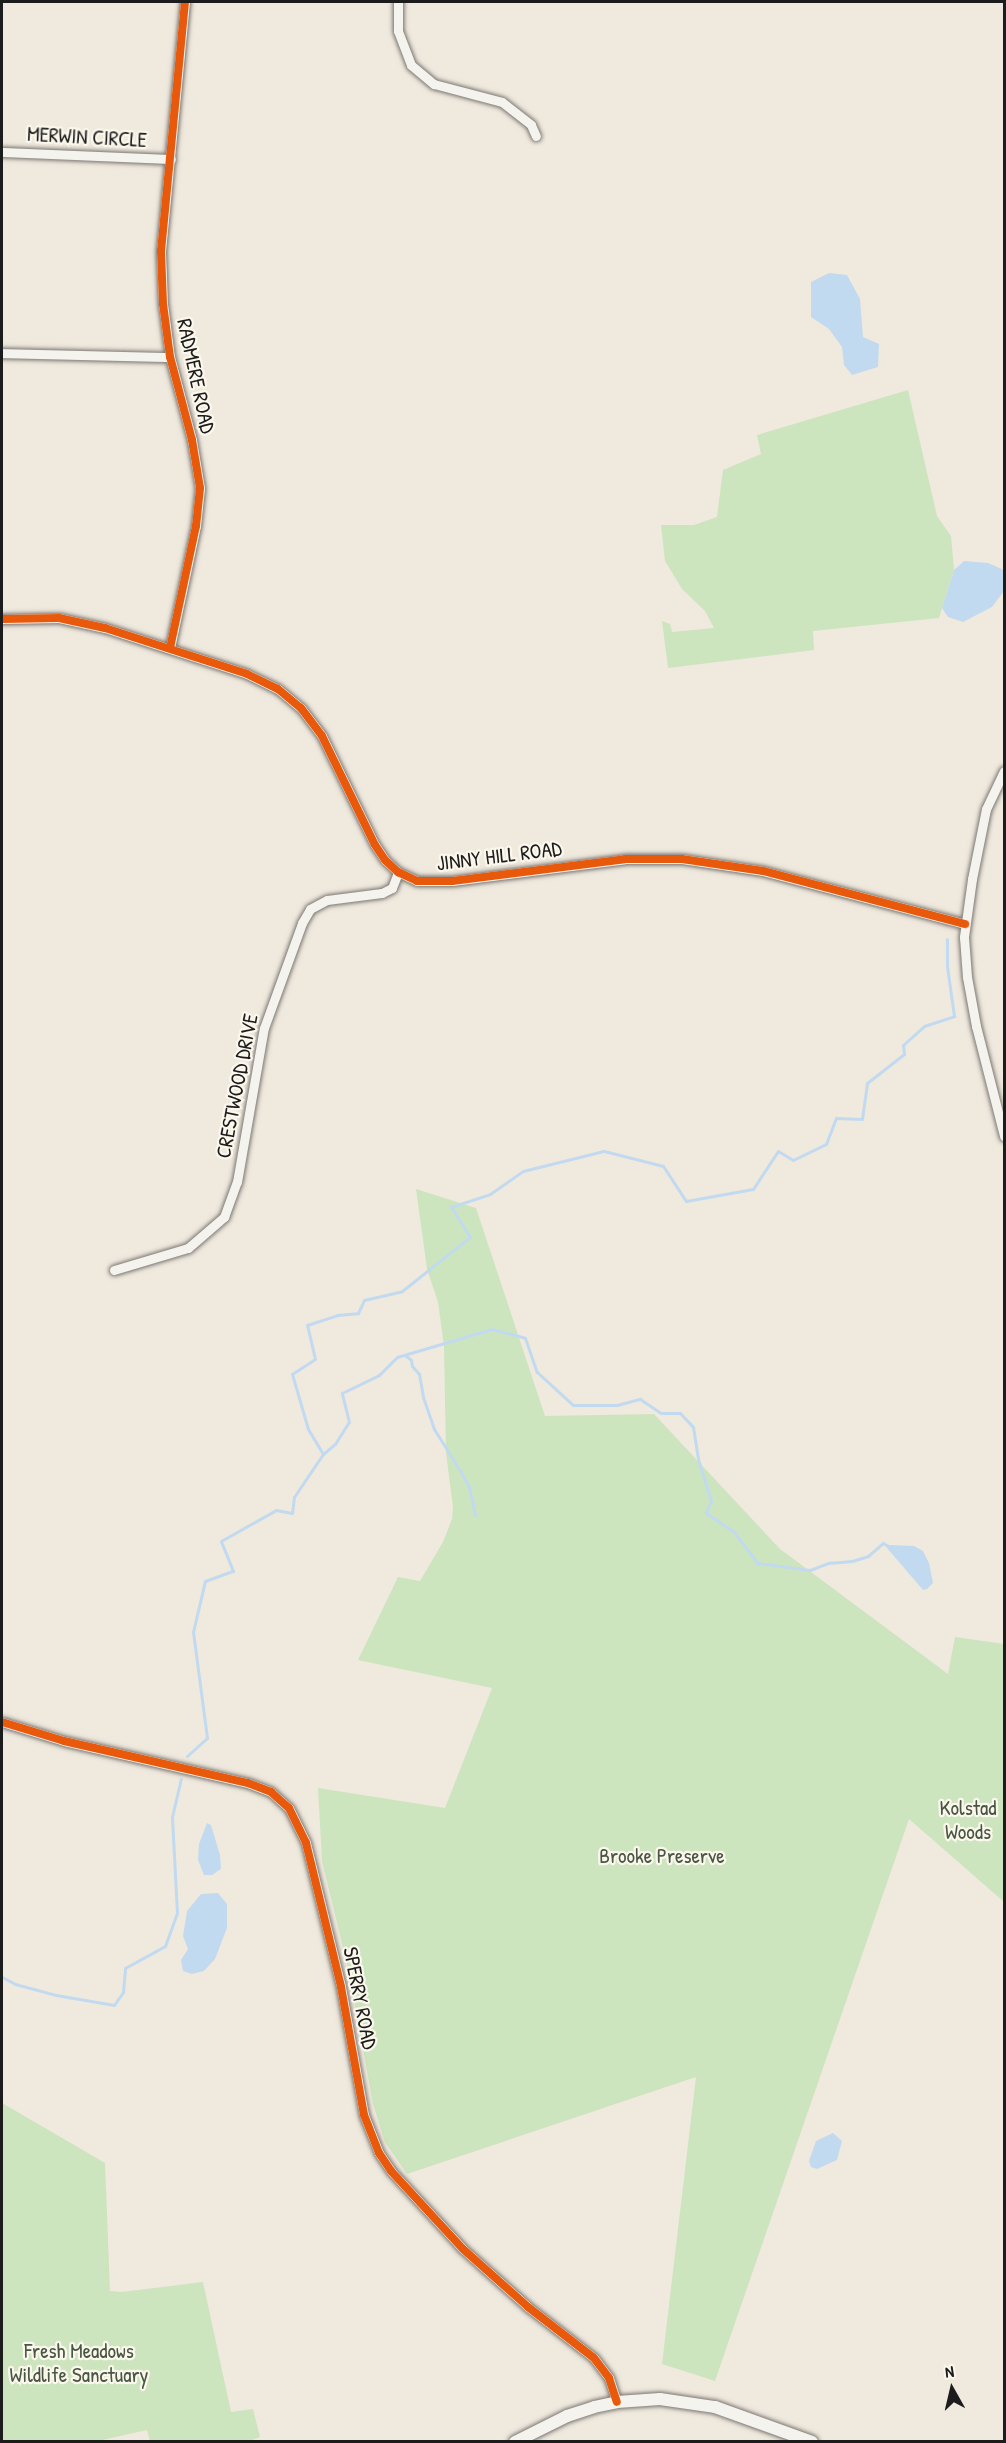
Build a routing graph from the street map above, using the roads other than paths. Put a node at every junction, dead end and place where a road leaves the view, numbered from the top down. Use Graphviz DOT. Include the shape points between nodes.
graph roads {
  1 [pos="185,2"];
  2 [pos="398,2"];
  3 [pos="536,136"];
  4 [pos="2,152"];
  5 [pos="171,159"];
  6 [pos="2,353"];
  7 [pos="170,357"];
  8 [pos="2,619"];
  9 [pos="170,648"];
  10 [pos="1005,771"];
  11 [pos="398,872"];
  12 [pos="965,924"];
  13 [pos="1005,1136"];
  14 [pos="114,1270"];
  15 [pos="2,1722"];
  16 [pos="617,2402"];
  17 [pos="515,2442"];
  18 [pos="812,2442"];
  1 -- 5 [label="street, RADMERE ROAD"];
  2 -- 3 [label="street" via="398,31 411,65 434,84 502,102 531,124"];
  4 -- 5 [label="street, MERWIN CIRCLE"];
  5 -- 7 [label="street, RADMERE ROAD" via="161,251"];
  6 -- 7 [label="street"];
  7 -- 9 [label="street, RADMERE ROAD" via="200,488 196,526"];
  8 -- 9 [label="street" via="59,618"];
  9 -- 11 [label="street" via="265,682 301,708 322,736 375,845"];
  10 -- 12 [label="street" via="986,809"];
  11 -- 12 [label="street, JINNY HILL ROAD" via="417,881 437,882 625,859 682,859 763,871"];
  11 -- 14 [label="street, CRESTWOOD DRIVE" via="392,888 382,893 327,900 310,909 302,923 264,1028 237,1182 224,1217 188,1248"];
  12 -- 13 [label="street" via="969,994"];
  15 -- 16 [label="street, SPERRY ROAD" via="64,1741 248,1783 271,1792 289,1808 306,1843 341,1988 364,2115 379,2152 463,2249 528,2307 594,2358 609,2378"];
  16 -- 17 [label="street" via="567,2416"];
  16 -- 18 [label="street" via="660,2398 699,2403"];
}
